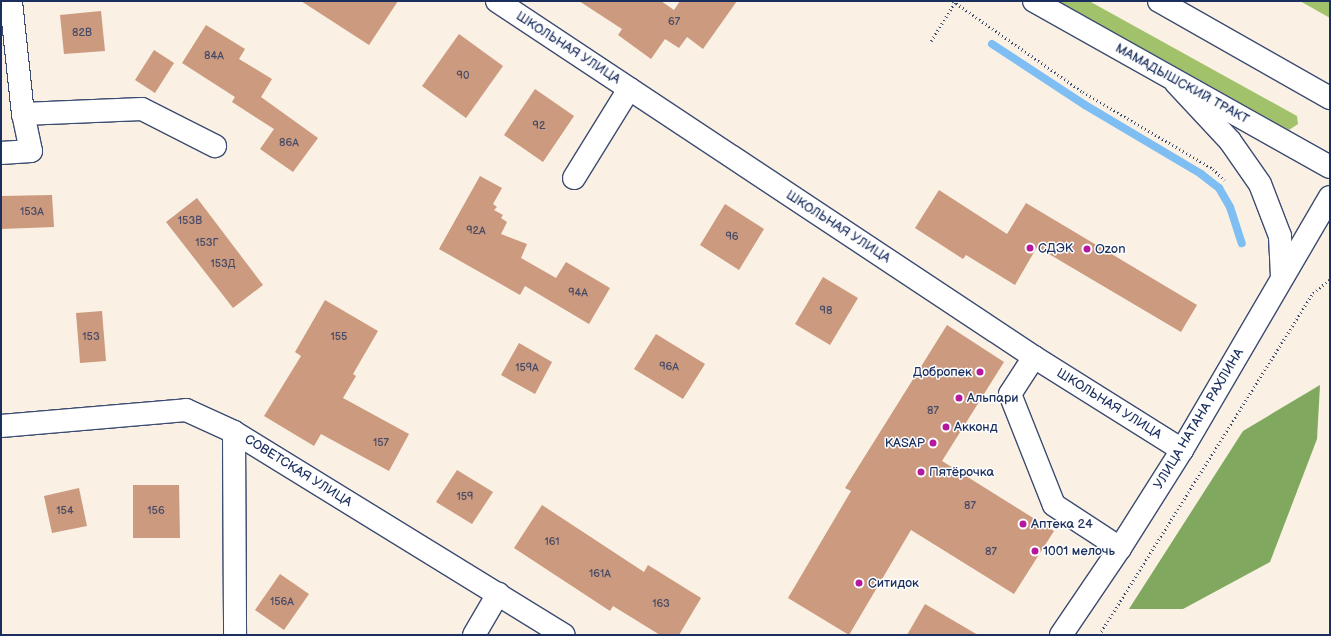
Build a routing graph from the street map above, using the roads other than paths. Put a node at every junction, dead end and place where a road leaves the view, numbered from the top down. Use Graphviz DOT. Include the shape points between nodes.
graph roads {
  1 [pos="11,1"];
  2 [pos="496,1"];
  3 [pos="1034,1"];
  4 [pos="1159,1"];
  5 [pos="1170,77"];
  6 [pos="629,89"];
  7 [pos="1330,98"];
  8 [pos="23,114"];
  9 [pos="215,146"];
  10 [pos="1,153"];
  11 [pos="1330,167"];
  12 [pos="574,178"];
  13 [pos="1330,197"];
  14 [pos="1282,277"];
  15 [pos="1034,356"];
  16 [pos="1,426"];
  17 [pos="234,432"];
  18 [pos="1182,450"];
  19 [pos="1120,548"];
  20 [pos="498,594"];
  21 [pos="235,635"];
  22 [pos="474,635"];
  23 [pos="564,635"];
  24 [pos="1061,635"];
  1 -- 8 [label="street"];
  2 -- 6 [label="street, ШКОЛЬНАЯ УЛИЦА"];
  3 -- 5 [label="street, МАМАДЫШСКИЙ ТРАКТ"];
  4 -- 7 [label="street"];
  5 -- 11 [label="street, МАМАДЫШСКИЙ ТРАКТ"];
  5 -- 14 [label="street" via="1230,141 1260,184 1280,236"];
  6 -- 12 [label="street"];
  6 -- 15 [label="street, ШКОЛЬНАЯ УЛИЦА"];
  8 -- 9 [label="street" via="142,109"];
  8 -- 10 [label="street" via="31,151"];
  13 -- 14 [label="street, УЛИЦА НАТАНА РАХЛИНА"];
  14 -- 18 [label="street, УЛИЦА НАТАНА РАХЛИНА"];
  15 -- 18 [label="street, ШКОЛЬНАЯ УЛИЦА"];
  15 -- 19 [label="street" via="1010,394 1054,505"];
  16 -- 17 [label="street, СОВЕТСКАЯ УЛИЦА" via="186,410"];
  17 -- 20 [label="street, СОВЕТСКАЯ УЛИЦА"];
  17 -- 21 [label="street"];
  18 -- 19 [label="street, УЛИЦА НАТАНА РАХЛИНА"];
  19 -- 24 [label="street, УЛИЦА НАТАНА РАХЛИНА"];
  20 -- 22 [label="street"];
  20 -- 23 [label="street, СОВЕТСКАЯ УЛИЦА"];
}
